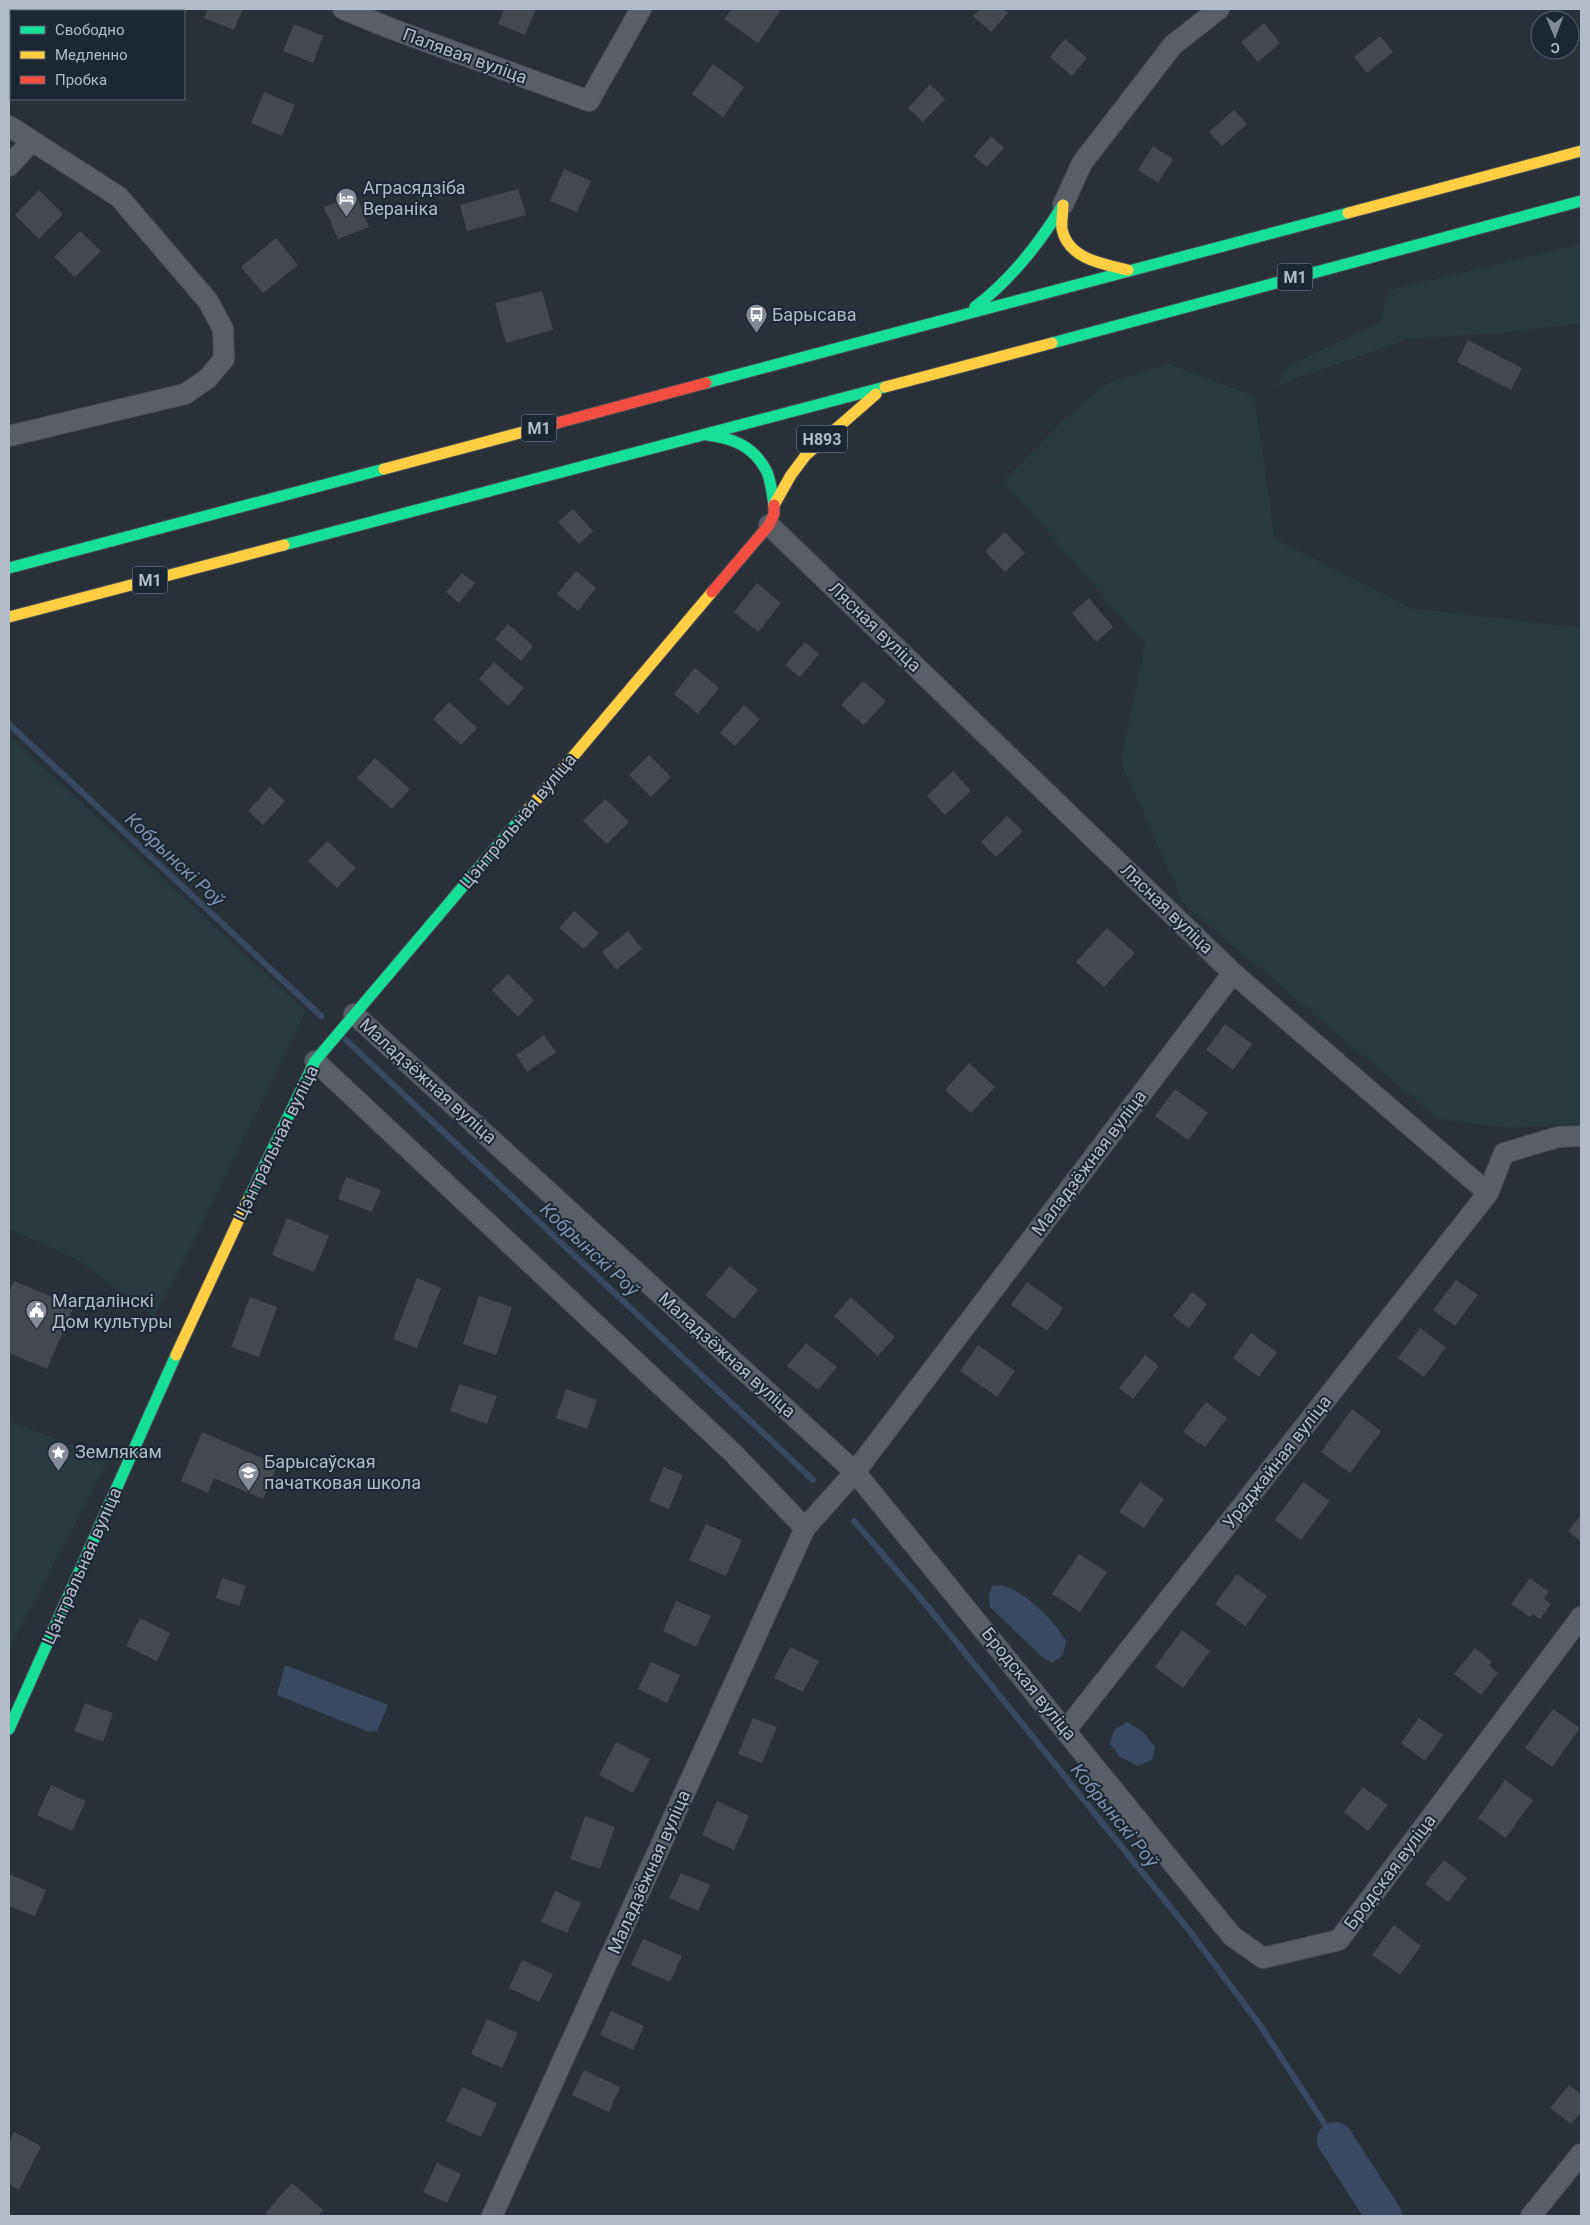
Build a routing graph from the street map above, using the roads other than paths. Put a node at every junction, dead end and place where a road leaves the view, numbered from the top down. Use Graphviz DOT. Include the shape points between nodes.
graph roads {
  1 [pos="343,9"];
  2 [pos="642,9"];
  3 [pos="1219,9"];
  4 [pos="9,126"];
  5 [pos="32,141"];
  6 [pos="1581,152"];
  7 [pos="9,166"];
  8 [pos="1581,201"];
  9 [pos="1063,204"];
  10 [pos="1129,270"];
  11 [pos="966,314"];
  12 [pos="885,387"];
  13 [pos="705,435"];
  14 [pos="9,436"];
  15 [pos="774,505"];
  16 [pos="769,525"];
  17 [pos="9,568"];
  18 [pos="9,617"];
  19 [pos="1233,973"];
  20 [pos="354,1014"];
  21 [pos="315,1061"];
  22 [pos="1581,1136"];
  23 [pos="1488,1194"];
  24 [pos="855,1472"];
  25 [pos="805,1528"];
  26 [pos="1581,1617"];
  27 [pos="9,1729"];
  28 [pos="1066,1730"];
  29 [pos="1581,2154"];
  30 [pos="492,2216"];
  31 [pos="1531,2216"];
  1 -- 2 [label="street, Палявая вуліца" via="589,101"];
  3 -- 9 [label="street" via="1173,45 1082,163"];
  4 -- 5 [label="street"];
  5 -- 7 [label="street"];
  5 -- 14 [label="street" via="119,198 208,301 223,329 224,359 207,379 185,394"];
  6 -- 10 [label="main road, М1"];
  8 -- 12 [label="main road, М1"];
  9 -- 10 [label="main road" via="1062,229 1069,248 1087,259"];
  9 -- 11 [label="main road" via="1022,263"];
  10 -- 11 [label="main road, М1"];
  11 -- 17 [label="main road, М1"];
  12 -- 13 [label="main road, М1"];
  12 -- 15 [label="main road, Н893" via="806,455"];
  13 -- 15 [label="main road, Н893" via="727,436 751,450 767,471"];
  13 -- 18 [label="main road, М1"];
  15 -- 16 [label="main road, Н893"];
  16 -- 19 [label="street, Лясная вуліца"];
  16 -- 20 [label="main road, Цэнтральная вуліца / Н893"];
  19 -- 23 [label="street, Лясная вуліца"];
  19 -- 24 [label="street, Маладзёжная вуліца"];
  20 -- 21 [label="main road, Цэнтральная вуліца / Н893"];
  20 -- 24 [label="street, Маладзёжная вуліца"];
  21 -- 25 [label="street" via="733,1453"];
  21 -- 27 [label="main road, Цэнтральная вуліца / Н893" via="207,1286"];
  22 -- 23 [label="street" via="1558,1137 1504,1153"];
  23 -- 28 [label="street, Ураджайная вуліца"];
  24 -- 25 [label="street, Маладзёжная вуліца"];
  24 -- 28 [label="street, Бродская вуліца"];
  25 -- 30 [label="street, Маладзёжная вуліца"];
  26 -- 28 [label="street, Бродская вуліца" via="1339,1940 1263,1958 1232,1936"];
  29 -- 31 [label="street"];
}
